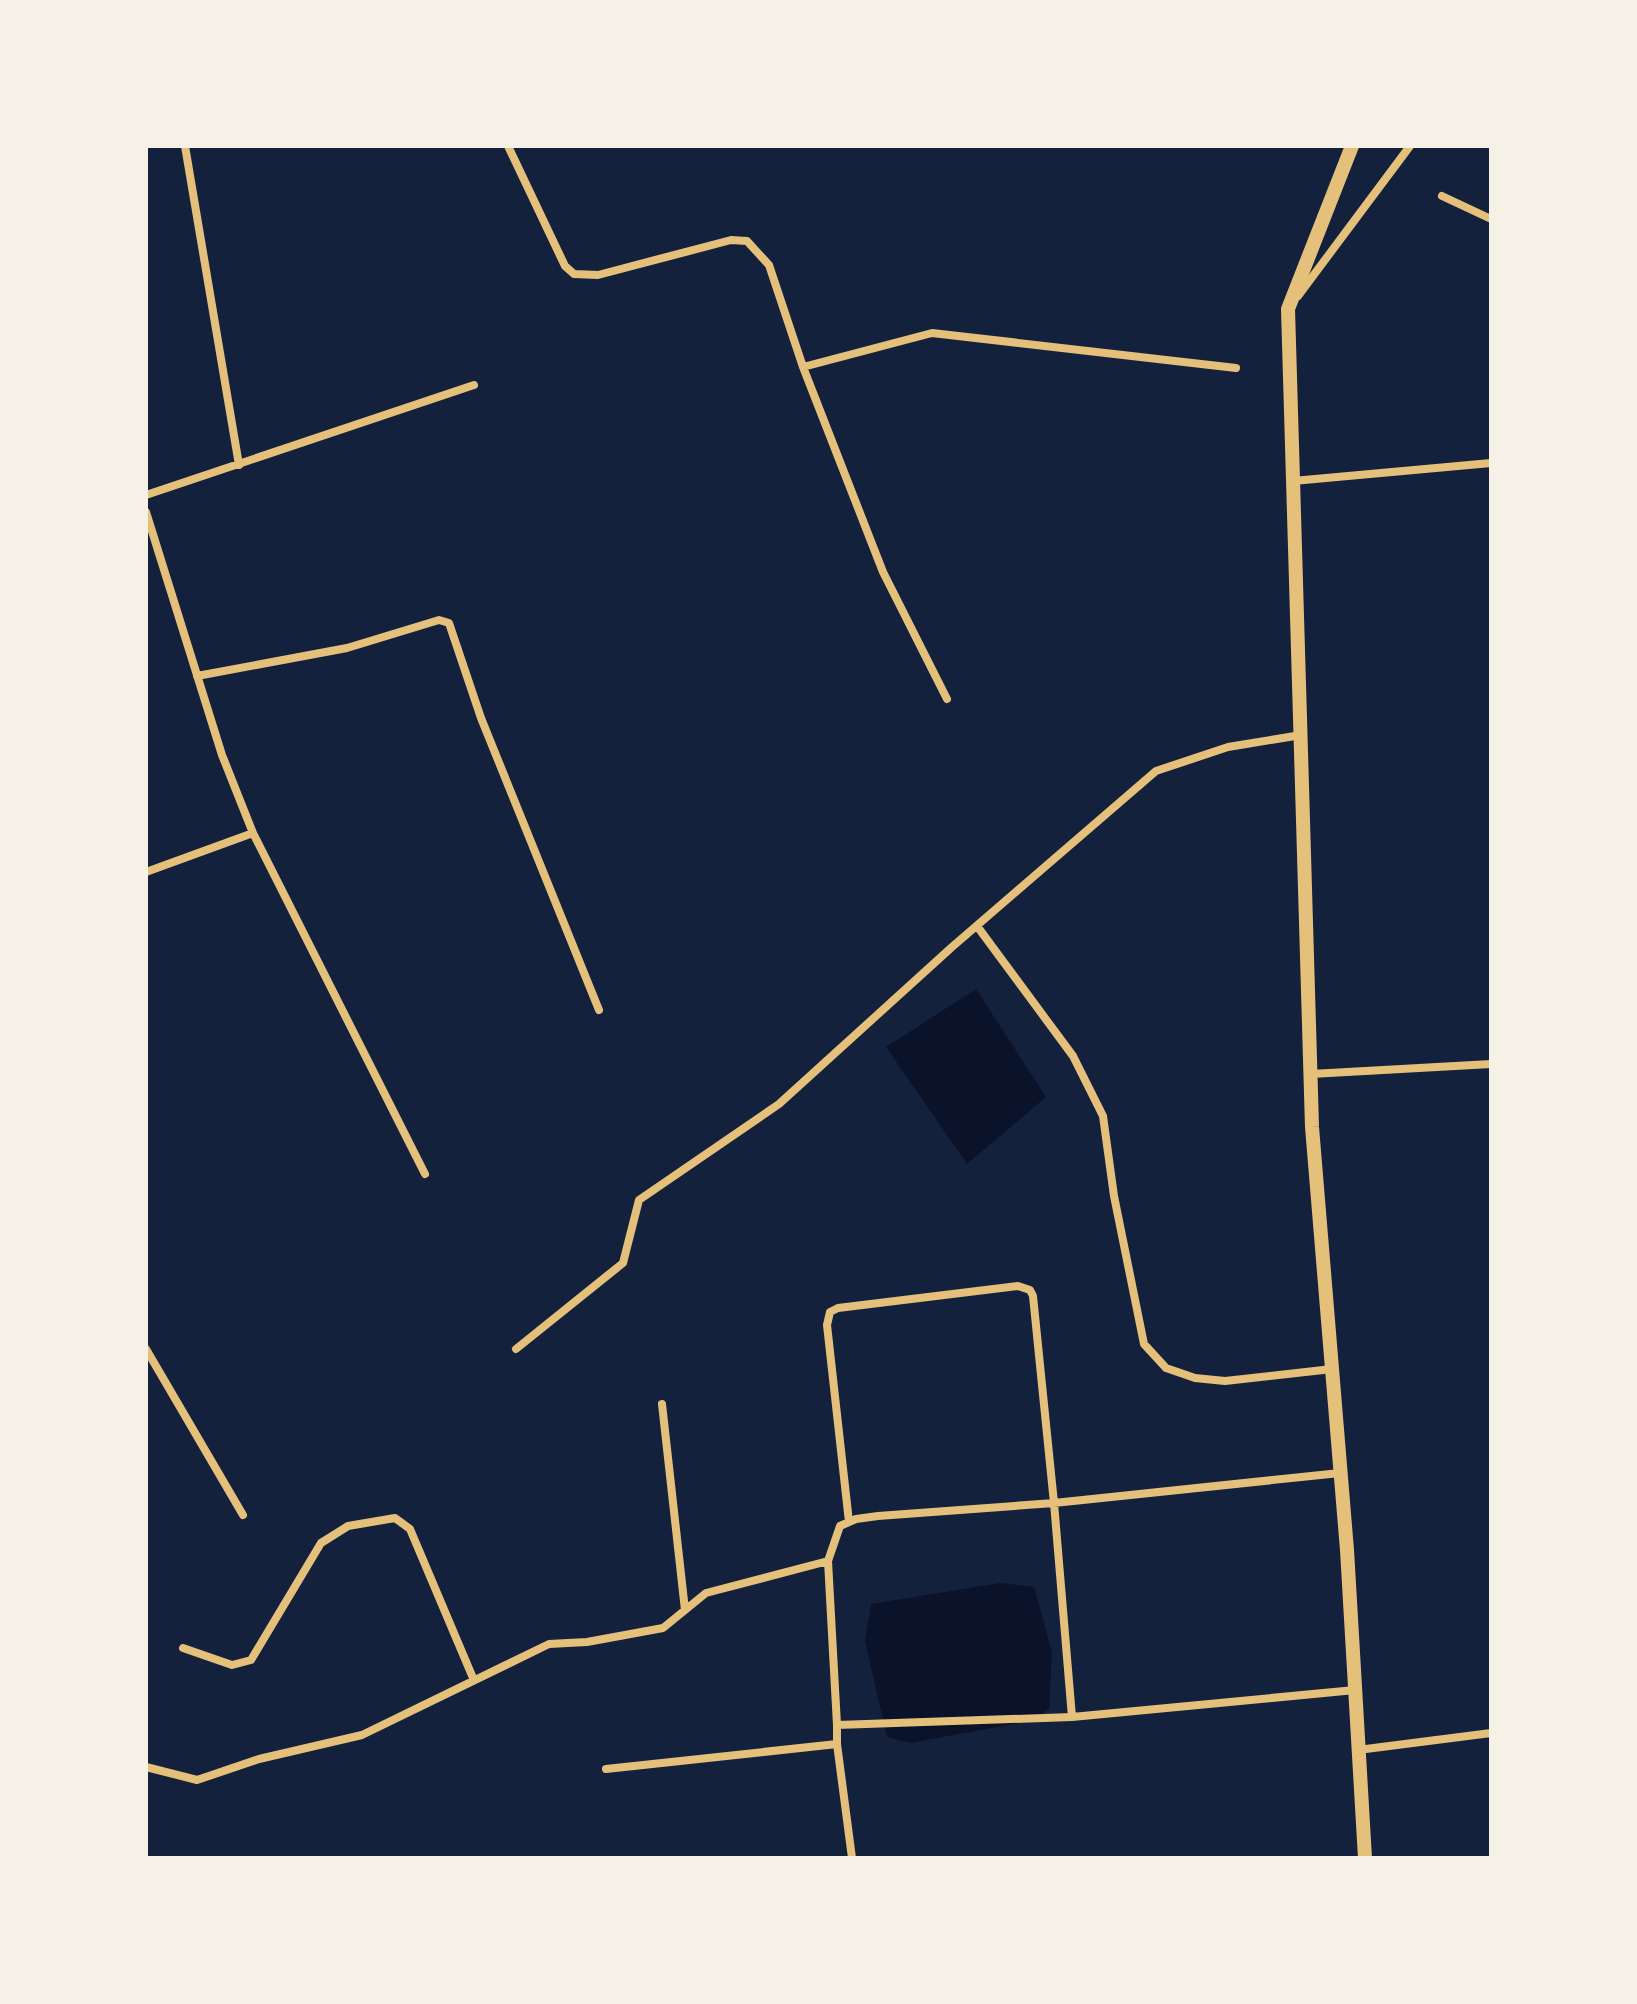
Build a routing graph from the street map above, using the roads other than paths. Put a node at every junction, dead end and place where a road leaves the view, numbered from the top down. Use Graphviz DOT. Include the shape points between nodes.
graph roads {
  1 [pos="185,146"];
  2 [pos="508,146"];
  3 [pos="1352,146"];
  4 [pos="1410,146"];
  5 [pos="1442,196"];
  6 [pos="1491,219"];
  7 [pos="1288,309"];
  8 [pos="803,367"];
  9 [pos="1236,368"];
  10 [pos="474,385"];
  11 [pos="1491,463"];
  12 [pos="239,465"];
  13 [pos="1293,481"];
  14 [pos="146,495"];
  15 [pos="146,512"];
  16 [pos="197,676"];
  17 [pos="947,699"];
  18 [pos="1301,735"];
  19 [pos="253,833"];
  20 [pos="146,872"];
  21 [pos="977,926"];
  22 [pos="599,1010"];
  23 [pos="1491,1064"];
  24 [pos="1311,1074"];
  25 [pos="425,1174"];
  26 [pos="146,1349"];
  27 [pos="516,1349"];
  28 [pos="1332,1369"];
  29 [pos="662,1404"];
  30 [pos="1340,1473"];
  31 [pos="1054,1503"];
  32 [pos="243,1515"];
  33 [pos="849,1522"];
  34 [pos="828,1561"];
  35 [pos="685,1610"];
  36 [pos="183,1648"];
  37 [pos="473,1678"];
  38 [pos="1355,1690"];
  39 [pos="1072,1717"];
  40 [pos="837,1725"];
  41 [pos="1491,1733"];
  42 [pos="837,1744"];
  43 [pos="1358,1750"];
  44 [pos="146,1767"];
  45 [pos="606,1769"];
  46 [pos="852,1858"];
  47 [pos="1365,1858"];
  1 -- 12 [label="street"];
  2 -- 8 [label="street" via="565,266 574,274 598,275 731,240 747,241 769,265"];
  3 -- 7 [label="street"];
  4 -- 7 [label="street"];
  5 -- 6 [label="street"];
  7 -- 13 [label="street"];
  8 -- 9 [label="street" via="932,333"];
  8 -- 17 [label="street" via="883,572"];
  10 -- 12 [label="street"];
  11 -- 13 [label="street"];
  12 -- 14 [label="street"];
  13 -- 18 [label="street"];
  15 -- 16 [label="street"];
  16 -- 19 [label="street"];
  16 -- 22 [label="street" via="347,648 439,620 449,623 481,718"];
  18 -- 21 [label="street" via="1228,747 1156,771"];
  18 -- 24 [label="street"];
  19 -- 20 [label="street"];
  19 -- 25 [label="street"];
  21 -- 27 [label="street" via="779,1104 639,1200 623,1263"];
  21 -- 28 [label="street" via="1073,1056 1103,1116 1144,1344 1166,1368 1195,1378 1225,1381"];
  23 -- 24 [label="street"];
  24 -- 28 [label="street"];
  26 -- 32 [label="street"];
  28 -- 30 [label="street"];
  29 -- 35 [label="street"];
  30 -- 31 [label="street"];
  30 -- 38 [label="street"];
  31 -- 33 [label="street"];
  31 -- 33 [label="street" via="1033,1296 1018,1286 830,1312 827,1325"];
  31 -- 39 [label="street"];
  33 -- 34 [label="street" via="840,1526"];
  34 -- 35 [label="street" via="706,1593"];
  34 -- 40 [label="street"];
  35 -- 37 [label="street" via="663,1628 549,1644"];
  36 -- 37 [label="street" via="232,1665 251,1660 321,1543 348,1526 395,1518 410,1529"];
  37 -- 44 [label="street" via="362,1735 197,1780"];
  38 -- 39 [label="street"];
  38 -- 43 [label="street"];
  39 -- 40 [label="street"];
  40 -- 42 [label="street"];
  41 -- 43 [label="street"];
  42 -- 45 [label="street"];
  42 -- 46 [label="street"];
  43 -- 47 [label="street"];
}
